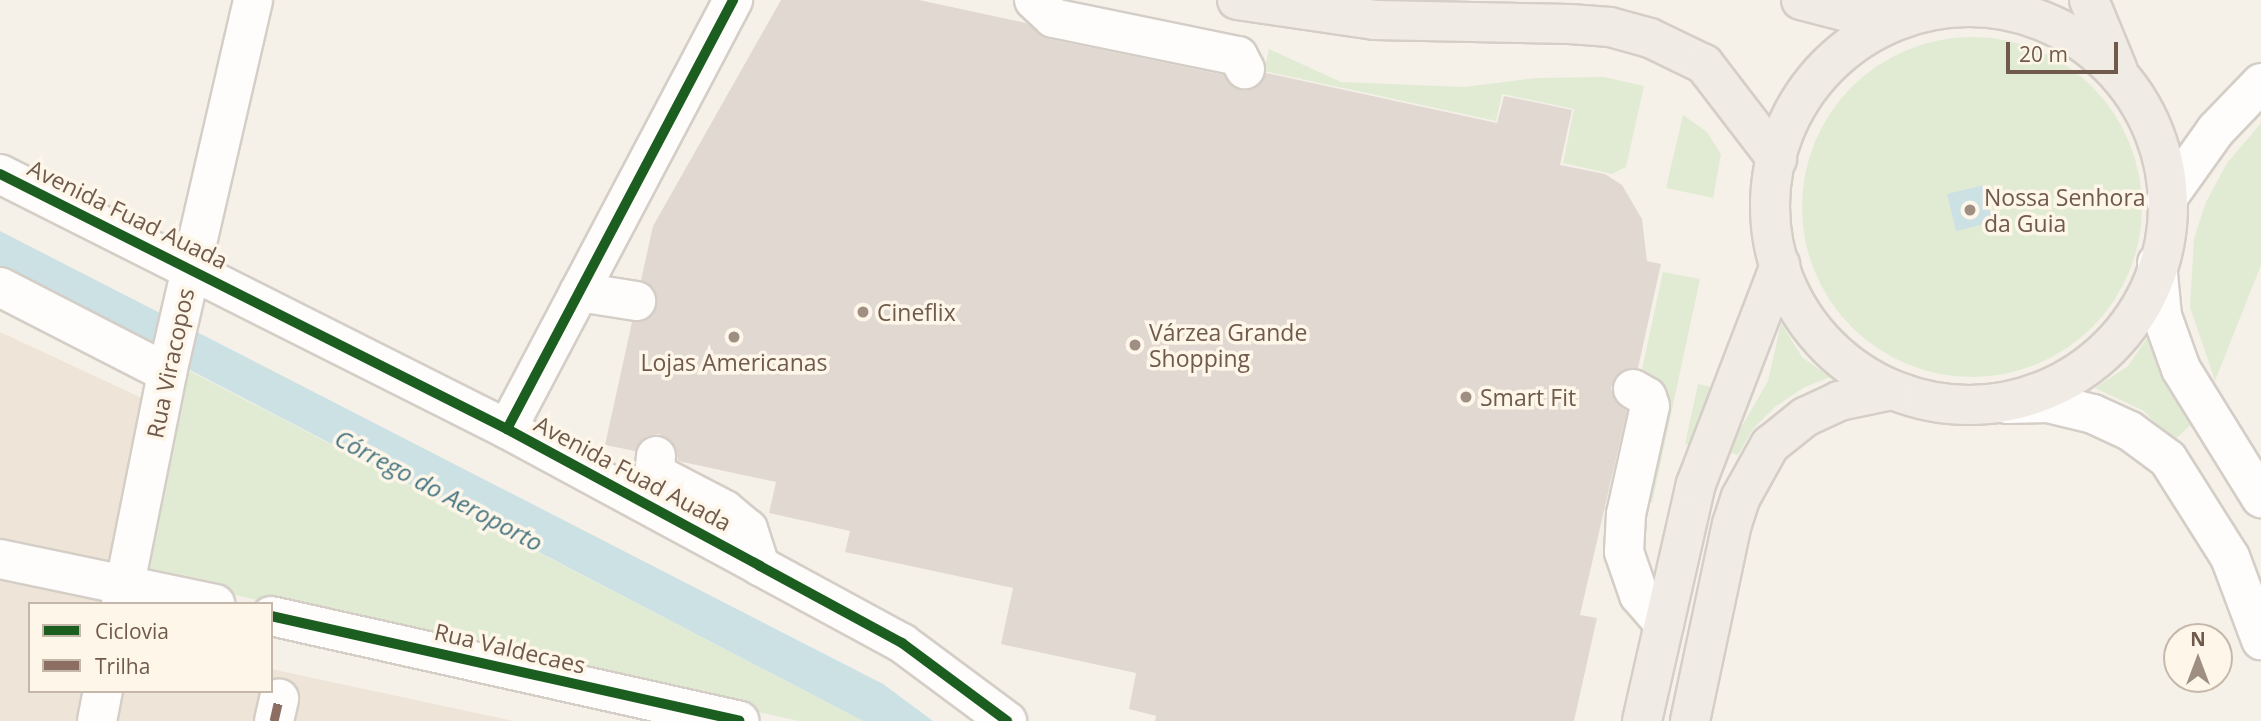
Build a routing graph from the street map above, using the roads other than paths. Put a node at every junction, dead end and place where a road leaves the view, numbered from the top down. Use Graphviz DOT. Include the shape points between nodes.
graph roads {
  1 [pos="253,0"];
  2 [pos="733,0"];
  3 [pos="1034,0"];
  4 [pos="1237,0"];
  5 [pos="1801,0"];
  6 [pos="2089,0"];
  7 [pos="1931,7"];
  8 [pos="1245,69"];
  9 [pos="2122,80"];
  10 [pos="2261,83"];
  11 [pos="1777,159"];
  12 [pos="0,174"];
  13 [pos="2166,200"];
  14 [pos="2157,263"];
  15 [pos="1780,265"];
  16 [pos="191,267"];
  17 [pos="0,287"];
  18 [pos="579,292"];
  19 [pos="636,301"];
  20 [pos="167,371"];
  21 [pos="1633,389"];
  22 [pos="1892,390"];
  23 [pos="2007,404"];
  24 [pos="508,429"];
  25 [pos="656,456"];
  26 [pos="2261,498"];
  27 [pos="0,559"];
  28 [pos="760,566"];
  29 [pos="122,594"];
  30 [pos="196,602"];
  31 [pos="273,616"];
  32 [pos="1664,624"];
  33 [pos="2261,640"];
  34 [pos="103,693"];
  35 [pos="97,721"];
  36 [pos="739,721"];
  37 [pos="1007,721"];
  38 [pos="1642,721"];
  39 [pos="1690,721"];
  1 -- 16 [label="street, Rua Viracopos"];
  2 -- 18 [label="street"];
  3 -- 8 [label="street" via="1053,18 1238,57"];
  4 -- 11 [label="main road" via="1375,20 1610,27 1650,38 1704,64"];
  5 -- 7 [label="main road" via="1855,13"];
  6 -- 9 [label="main road"];
  7 -- 9 [label="main road" via="1984,3 2035,17 2073,37"];
  7 -- 11 [label="main road" via="1861,38 1828,65 1801,99"];
  9 -- 13 [label="main road" via="2153,136"];
  10 -- 13 [label="street" via="2216,130"];
  11 -- 15 [label="main road" via="1772,223"];
  12 -- 16 [label="street, Avenida Fuad Auada"];
  13 -- 14 [label="main road"];
  14 -- 23 [label="main road" via="2130,322 2101,354 2067,380"];
  14 -- 26 [label="street" via="2162,316 2181,369"];
  15 -- 22 [label="main road" via="1797,305 1823,340 1855,369"];
  15 -- 32 [label="main road" via="1696,484"];
  16 -- 20 [label="street, Rua Viracopos"];
  16 -- 24 [label="street, Avenida Fuad Auada"];
  17 -- 20 [label="street"];
  18 -- 19 [label="street"];
  18 -- 24 [label="street"];
  20 -- 29 [label="street, Rua Viracopos"];
  21 -- 32 [label="street" via="1647,397 1650,406 1626,514 1624,552 1639,595"];
  22 -- 23 [label="main road" via="1955,407"];
  22 -- 39 [label="main road" via="1839,401 1805,417 1770,445 1741,497 1732,524"];
  23 -- 33 [label="street" via="2048,402 2093,414 2130,430 2168,458 2230,557"];
  24 -- 28 [label="street, Avenida Fuad Auada"];
  25 -- 28 [label="street" via="655,467 662,477 724,510 748,529 757,544"];
  27 -- 29 [label="street"];
  28 -- 37 [label="street, Avenida Fuad Auada" via="902,643"];
  29 -- 30 [label="street"];
  31 -- 36 [label="street, Rua Valdecaes"];
  32 -- 38 [label="main road"];
  34 -- 35 [label="street"];
}
